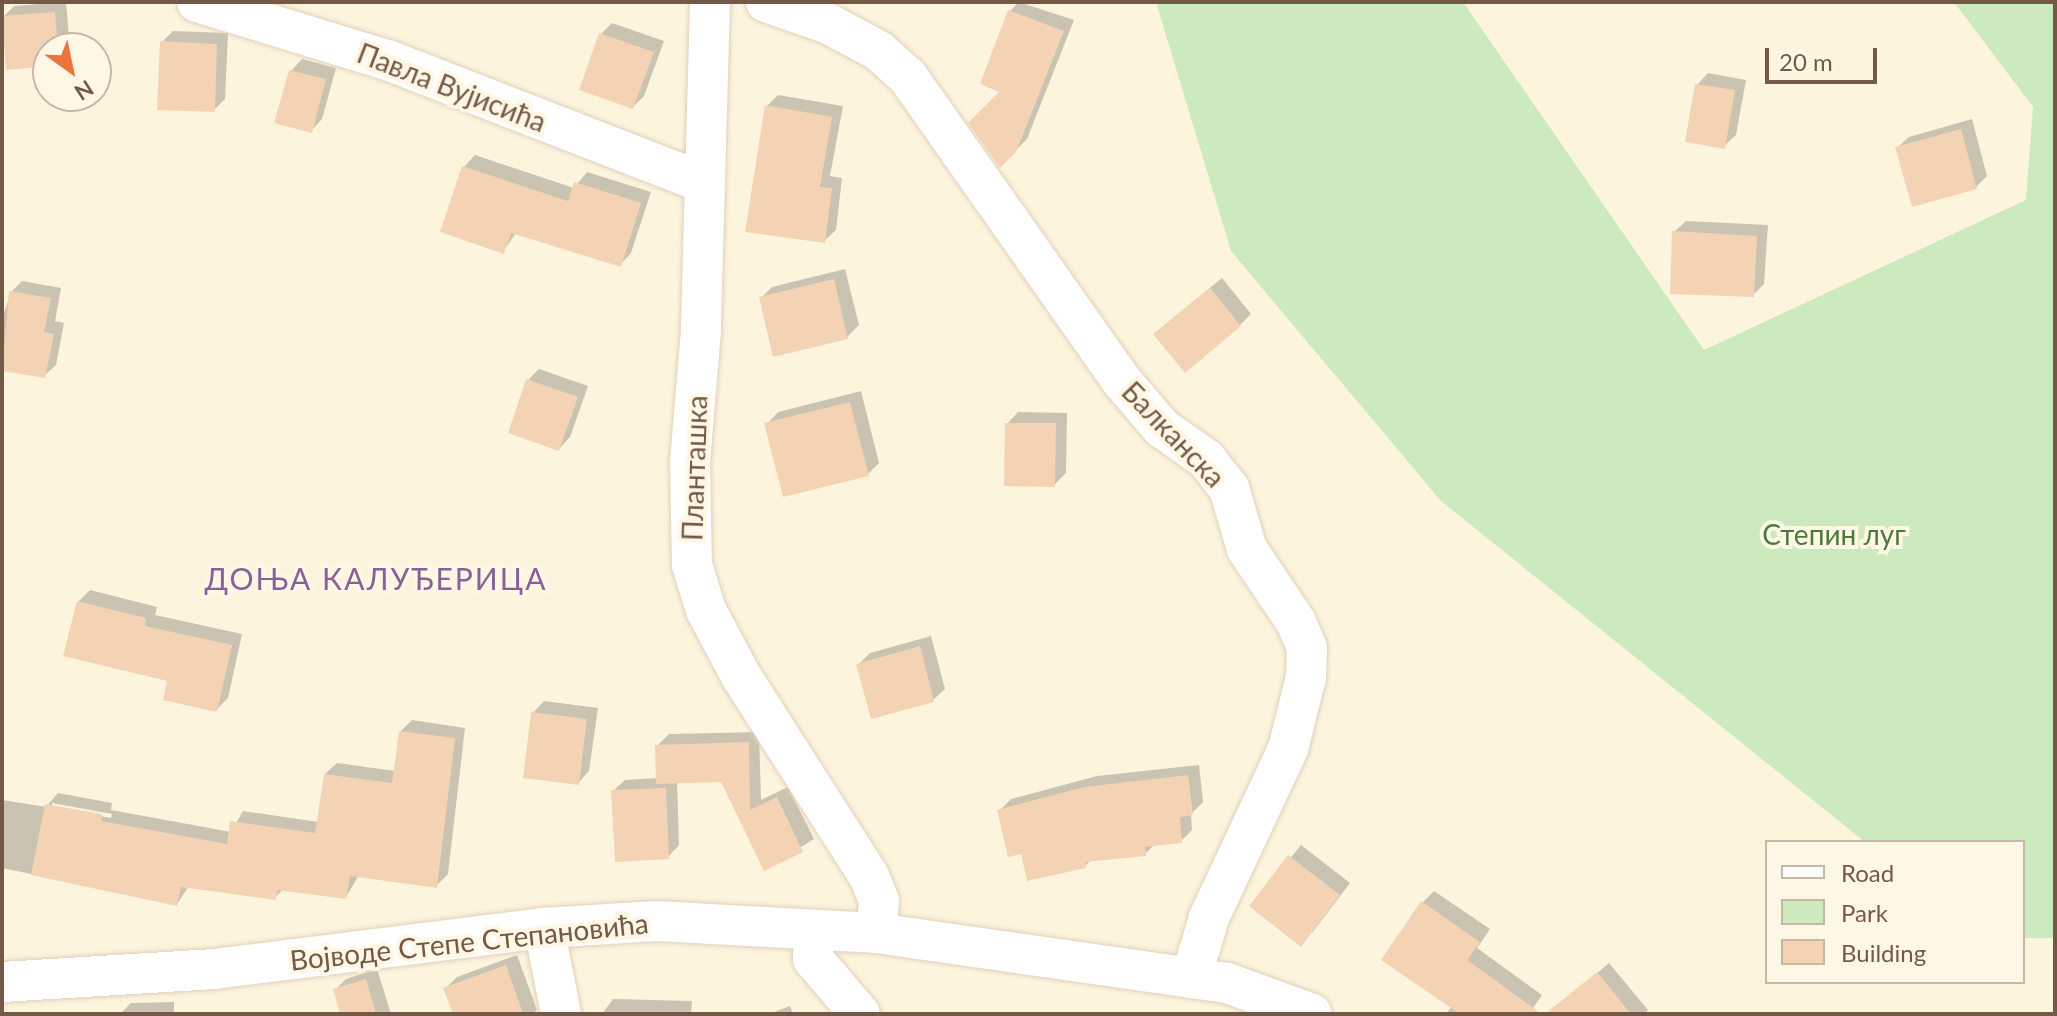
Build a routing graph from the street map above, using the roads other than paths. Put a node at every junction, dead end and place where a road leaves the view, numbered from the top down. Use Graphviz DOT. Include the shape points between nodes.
graph roads {
  1 [pos="197,2"];
  2 [pos="766,2"];
  3 [pos="718,4"];
  4 [pos="704,183"];
  5 [pos="544,928"];
  6 [pos="814,930"];
  7 [pos="876,933"];
  8 [pos="1191,978"];
  9 [pos="2,982"];
  10 [pos="561,1014"];
  11 [pos="860,1014"];
  12 [pos="1312,1014"];
  1 -- 4 [label="street, Павла Вујисића" via="390,61"];
  2 -- 8 [label="street, Балканска" via="829,24 879,51 908,77 1121,380 1162,428 1206,459 1229,488 1247,549 1296,622 1307,648 1306,677 1288,749 1219,893"];
  3 -- 4 [label="street, Планташка"];
  4 -- 7 [label="street, Планташка" via="701,331 690,463 692,565 706,610 741,676 869,876 879,901"];
  5 -- 6 [label="street, Војводе Степе Степановића" via="656,921"];
  5 -- 9 [label="street, Војводе Степе Степановића" via="214,969"];
  5 -- 10 [label="street"];
  6 -- 7 [label="street, Војводе Степе Степановића"];
  6 -- 11 [label="street" via="813,959"];
  7 -- 8 [label="street, Војводе Степе Степановића"];
  8 -- 12 [label="street, Војводе Степе Степановића" via="1238,986"];
}
